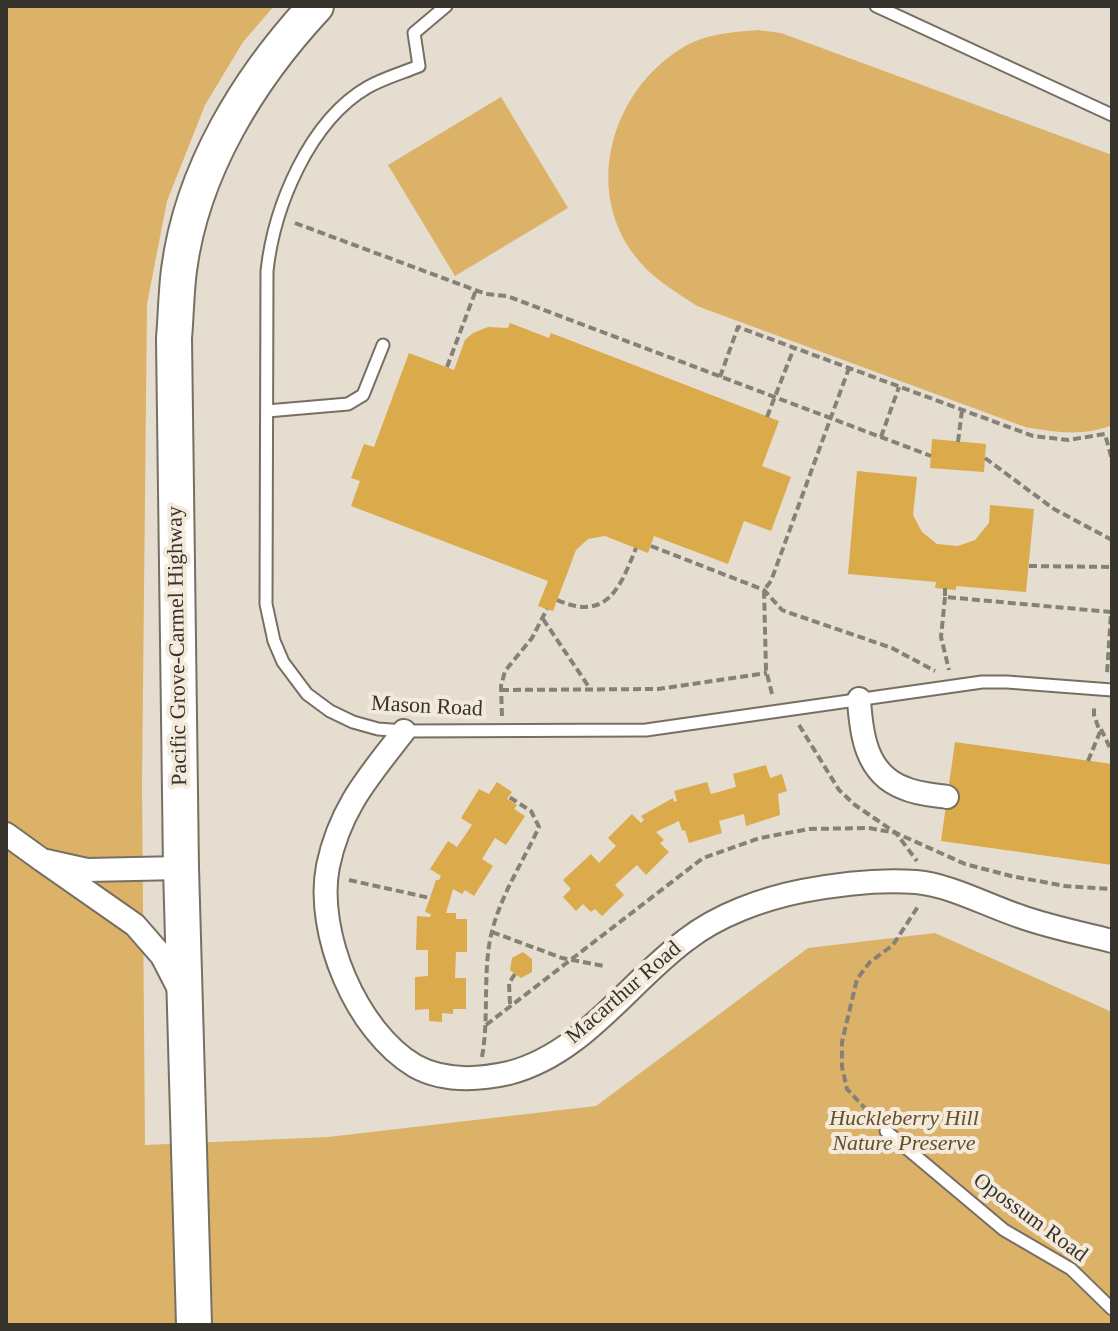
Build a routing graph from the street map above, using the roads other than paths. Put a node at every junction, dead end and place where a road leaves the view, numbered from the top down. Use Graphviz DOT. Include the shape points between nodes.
graph roads {
  1 [pos="316,6"];
  2 [pos="446,6"];
  3 [pos="876,6"];
  4 [pos="1112,115"];
  5 [pos="383,345"];
  6 [pos="267,411"];
  7 [pos="1107,690"];
  8 [pos="859,699"];
  9 [pos="404,731"];
  10 [pos="947,797"];
  11 [pos="6,834"];
  12 [pos="42,860"];
  13 [pos="181,868"];
  14 [pos="1112,941"];
  15 [pos="185,1002"];
  16 [pos="886,1131"];
  17 [pos="1112,1309"];
  18 [pos="194,1325"];
  1 -- 13 [label="main road, Pacific Grove-Carmel Highway" via="254,82 220,140 194,208 179,268 174,338"];
  2 -- 6 [label="lane, Mason Road" via="414,33 419,66 367,88 336,115 297,168 270,245"];
  3 -- 4 [label="lane"];
  5 -- 6 [label="lane" via="363,395 348,404"];
  6 -- 9 [label="lane, Mason Road" via="266,604 274,641 307,694 330,711 378,729"];
  7 -- 8 [label="lane, Mason Road" via="1007,682"];
  8 -- 9 [label="lane, Mason Road" via="646,730"];
  8 -- 10 [label="street" via="860,728 874,765 903,788"];
  9 -- 14 [label="street, Macarthur Road" via="347,808 327,875 325,906 333,946 367,1017 416,1066 442,1076 478,1079 547,1057 579,1037 687,938 729,915 800,891 917,882"];
  11 -- 12 [label="street"];
  12 -- 13 [label="street" via="87,870"];
  12 -- 15 [label="street" via="148,937"];
  13 -- 15 [label="main road, Pacific Grove-Carmel Highway"];
  15 -- 18 [label="main road, Pacific Grove-Carmel Highway"];
  16 -- 17 [label="lane, Opossum Road" via="1004,1230 1071,1269"];
}
